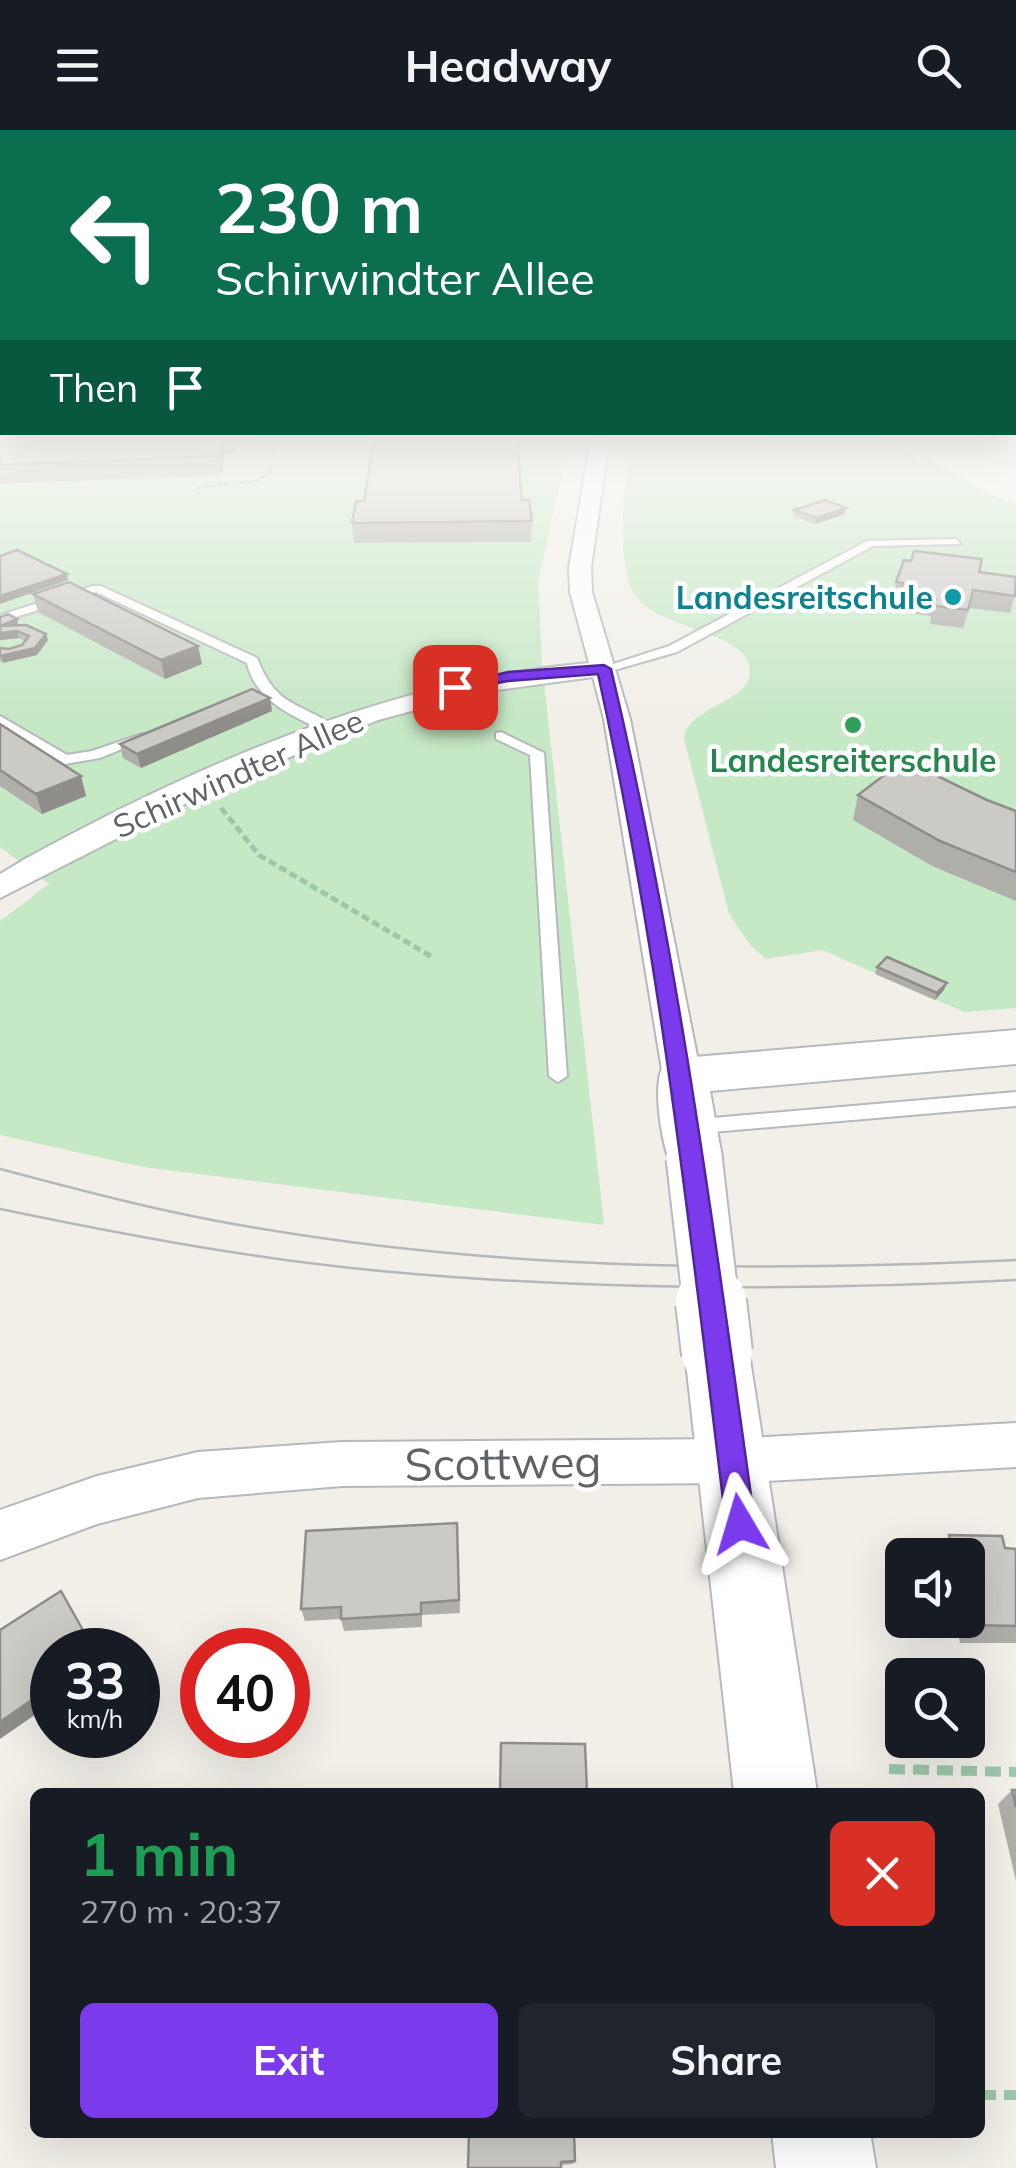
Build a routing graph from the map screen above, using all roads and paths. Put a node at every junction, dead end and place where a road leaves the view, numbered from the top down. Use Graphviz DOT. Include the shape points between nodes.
graph roads {
  1 [pos="586,529"];
  2 [pos="956,542"];
  3 [pos="0,619"];
  4 [pos="604,669"];
  5 [pos="264,687"];
  6 [pos="246,694"];
  7 [pos="0,720"];
  8 [pos="331,729"];
  9 [pos="156,732"];
  10 [pos="501,736"];
  11 [pos="202,784"];
  12 [pos="5,877"];
  13 [pos="434,958"];
  14 [pos="1016,1048"];
  15 [pos="558,1076"];
  16 [pos="1016,1098"];
  17 [pos="688,1120"];
  18 [pos="727,1426"];
  19 [pos="1016,1445"];
  20 [pos="0,1535"];
  21 [pos="889,1769"];
  22 [pos="1016,1772"];
  23 [pos="775,1788"];
  24 [pos="985,2094"];
  25 [pos="1016,2095"];
  26 [pos="823,2138"];
  27 [pos="826,2168"];
  1 -- 4 [label="street" via="580,566 590,633"];
  2 -- 4 [label="lane" via="871,543 674,650"];
  3 -- 5 [label="lane" via="97,588 254,661"];
  4 -- 8 [label="street, Schirwindter Allee" via="455,687"];
  4 -- 17 [label="street"];
  5 -- 6 [label="lane"];
  5 -- 8 [label="lane" via="272,698"];
  7 -- 9 [label="lane" via="65,760"];
  8 -- 11 [label="street, Schirwindter Allee"];
  10 -- 15 [label="lane" via="537,753"];
  11 -- 12 [label="street, Schirwindter Allee"];
  11 -- 13 [label="path" via="259,855"];
  14 -- 17 [label="street"];
  16 -- 17 [label="lane"];
  17 -- 18 [label="street, bridge"];
  18 -- 19 [label="street, Scottweg"];
  18 -- 20 [label="street, Scottweg" via="198,1474"];
  18 -- 23 [label="street"];
  21 -- 22 [label="path"];
  24 -- 25 [label="path"];
  26 -- 27 [label="street"];
}
